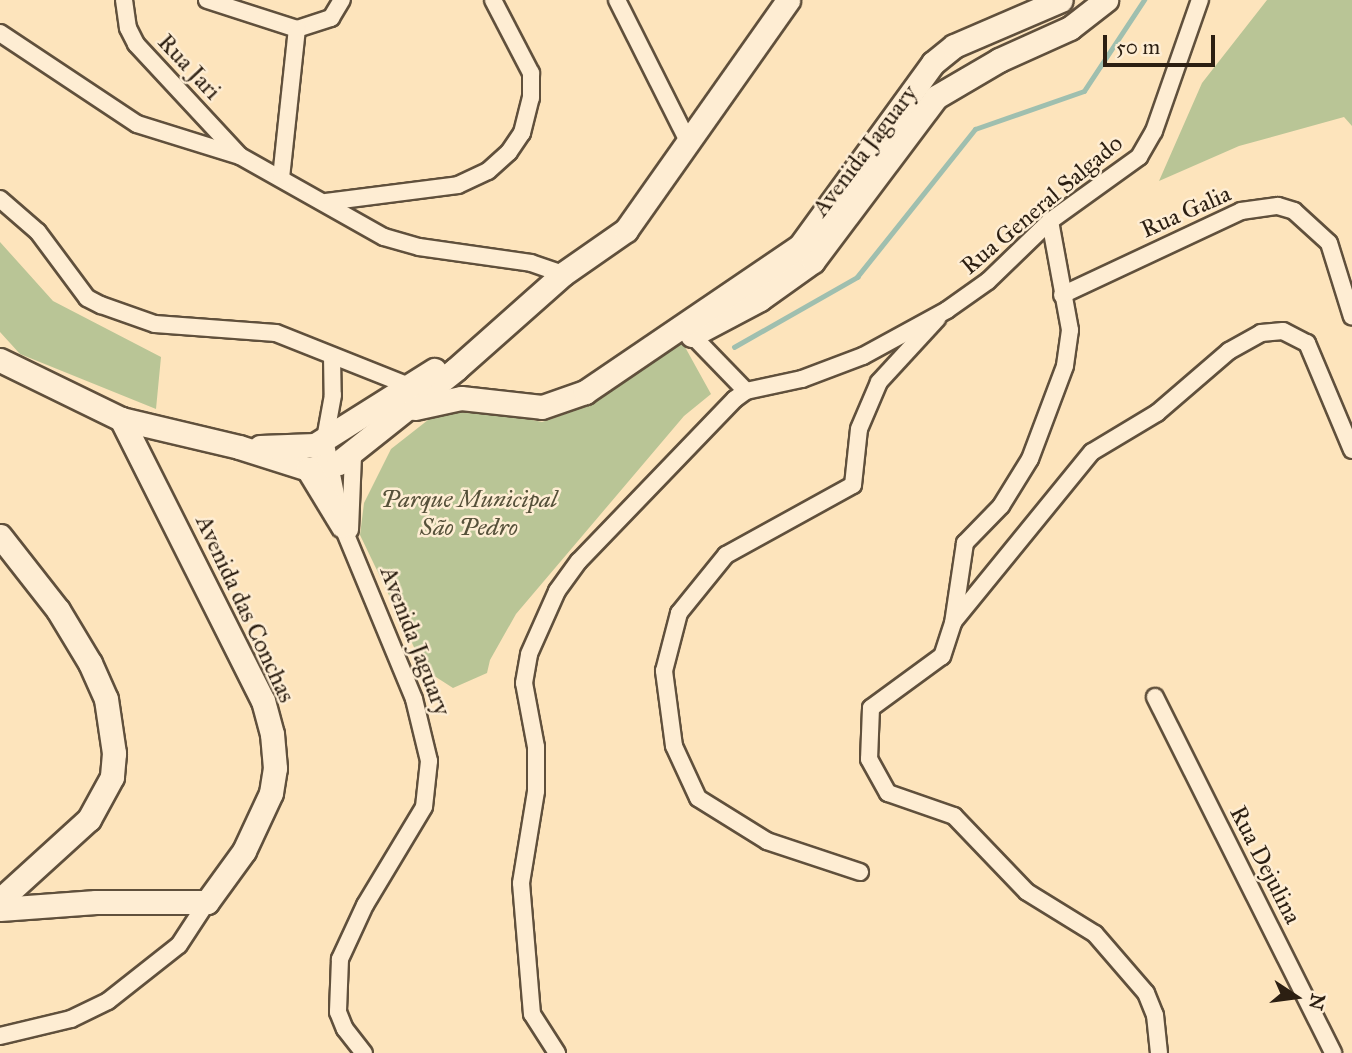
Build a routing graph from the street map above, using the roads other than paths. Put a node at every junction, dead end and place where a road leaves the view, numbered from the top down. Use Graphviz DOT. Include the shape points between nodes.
graph roads {
  1 [pos="124,0"];
  2 [pos="207,0"];
  3 [pos="342,0"];
  4 [pos="494,0"];
  5 [pos="617,0"];
  6 [pos="788,0"];
  7 [pos="1061,0"];
  8 [pos="1107,0"];
  9 [pos="1200,0"];
  10 [pos="297,29"];
  11 [pos="0,33"];
  12 [pos="898,107"];
  13 [pos="914,124"];
  14 [pos="690,145"];
  15 [pos="240,156"];
  16 [pos="281,178"];
  17 [pos="0,199"];
  18 [pos="326,202"];
  19 [pos="1050,221"];
  20 [pos="563,274"];
  21 [pos="1062,295"];
  22 [pos="947,310"];
  23 [pos="1352,317"];
  24 [pos="510,323"];
  25 [pos="682,332"];
  26 [pos="476,352"];
  27 [pos="332,356"];
  28 [pos="0,360"];
  29 [pos="423,383"];
  30 [pos="478,391"];
  31 [pos="746,391"];
  32 [pos="383,398"];
  33 [pos="506,404"];
  34 [pos="396,417"];
  35 [pos="121,419"];
  36 [pos="325,439"];
  37 [pos="239,447"];
  38 [pos="1352,450"];
  39 [pos="353,454"];
  40 [pos="331,465"];
  41 [pos="308,469"];
  42 [pos="342,525"];
  43 [pos="0,536"];
  44 [pos="353,553"];
  45 [pos="953,623"];
  46 [pos="1155,697"];
  47 [pos="860,872"];
  48 [pos="0,900"];
  49 [pos="207,902"];
  50 [pos="0,909"];
  51 [pos="0,1036"];
  52 [pos="364,1053"];
  53 [pos="557,1053"];
  54 [pos="1159,1053"];
  55 [pos="1334,1053"];
  1 -- 15 [label="street, Rua Jari" via="128,28 136,44"];
  2 -- 10 [label="street"];
  3 -- 10 [label="street" via="331,18"];
  4 -- 18 [label="street" via="531,73 531,98 522,133 509,152 488,171 458,185"];
  5 -- 14 [label="street"];
  6 -- 14 [label="street"];
  7 -- 12 [label="street, Avenida Jaguary" via="954,46 918,79"];
  8 -- 13 [label="street, Avenida Jaguary" via="1070,28 952,86"];
  9 -- 19 [label="street, Rua General Salgado" via="1154,131 1139,157"];
  10 -- 16 [label="street"];
  11 -- 15 [label="street" via="137,124"];
  12 -- 13 [label="street"];
  12 -- 25 [label="street, Avenida Jaguary" via="843,192 800,246"];
  13 -- 25 [label="street, Avenida Jaguary" via="813,261 760,299"];
  14 -- 20 [label="street" via="626,230"];
  15 -- 16 [label="street"];
  16 -- 18 [label="street"];
  17 -- 27 [label="street" via="38,232 87,298 101,305 155,324 276,333"];
  18 -- 20 [label="street" via="400,242 531,263"];
  19 -- 21 [label="street"];
  19 -- 22 [label="street, Rua General Salgado" via="988,281"];
  20 -- 24 [label="street"];
  21 -- 23 [label="street, Rua Galia" via="1241,211 1278,206 1294,211 1329,243"];
  21 -- 45 [label="street" via="1070,330 1065,366 1030,459 1001,506 965,543"];
  22 -- 31 [label="street, Rua General Salgado" via="863,356 802,379"];
  22 -- 47 [label="street" via="879,382 859,429 853,485 726,555 680,613 664,671 674,746 698,798 767,841"];
  24 -- 26 [label="street"];
  24 -- 29 [label="street"];
  25 -- 31 [label="street"];
  25 -- 33 [label="street, Avenida Jaguary" via="557,405"];
  26 -- 29 [label="street"];
  26 -- 30 [label="street" via="470,369"];
  27 -- 29 [label="street"];
  27 -- 36 [label="street" via="334,394"];
  28 -- 35 [label="street"];
  29 -- 30 [label="street"];
  29 -- 32 [label="street"];
  29 -- 34 [label="street"];
  30 -- 33 [label="street"];
  31 -- 53 [label="street, Rua General Salgado" via="713,418 570,572 529,654 524,683 536,747 537,792 521,883 532,1014"];
  32 -- 34 [label="street"];
  32 -- 36 [label="street"];
  33 -- 34 [label="street, Avenida Jaguary" via="450,398"];
  34 -- 39 [label="street"];
  35 -- 37 [label="street"];
  35 -- 49 [label="street, Avenida das Conchas" via="254,680 272,734 275,768 271,793 244,851"];
  36 -- 37 [label="street" via="302,448"];
  36 -- 40 [label="street, Avenida Jaguary"];
  37 -- 41 [label="street"];
  38 -- 45 [label="street" via="1307,343 1283,331 1261,333 1229,351 1157,413 1091,452"];
  39 -- 40 [label="street"];
  39 -- 44 [label="street"];
  40 -- 41 [label="street"];
  40 -- 42 [label="street, Avenida Jaguary"];
  41 -- 42 [label="street"];
  42 -- 44 [label="street, Avenida Jaguary"];
  43 -- 48 [label="street" via="58,610 90,663 106,699 114,753 112,777 89,819"];
  44 -- 52 [label="street, Avenida Jaguary" via="414,699 429,761 424,807 365,905 340,959 338,1012"];
  45 -- 54 [label="street" via="936,662 874,701 867,725 875,774 888,793 954,816 1027,892 1096,934 1146,993 1155,1016"];
  46 -- 55 [label="street, Rua Dejulina"];
  49 -- 50 [label="street" via="96,902"];
  49 -- 51 [label="street" via="179,945 108,1001 71,1019"];
}
